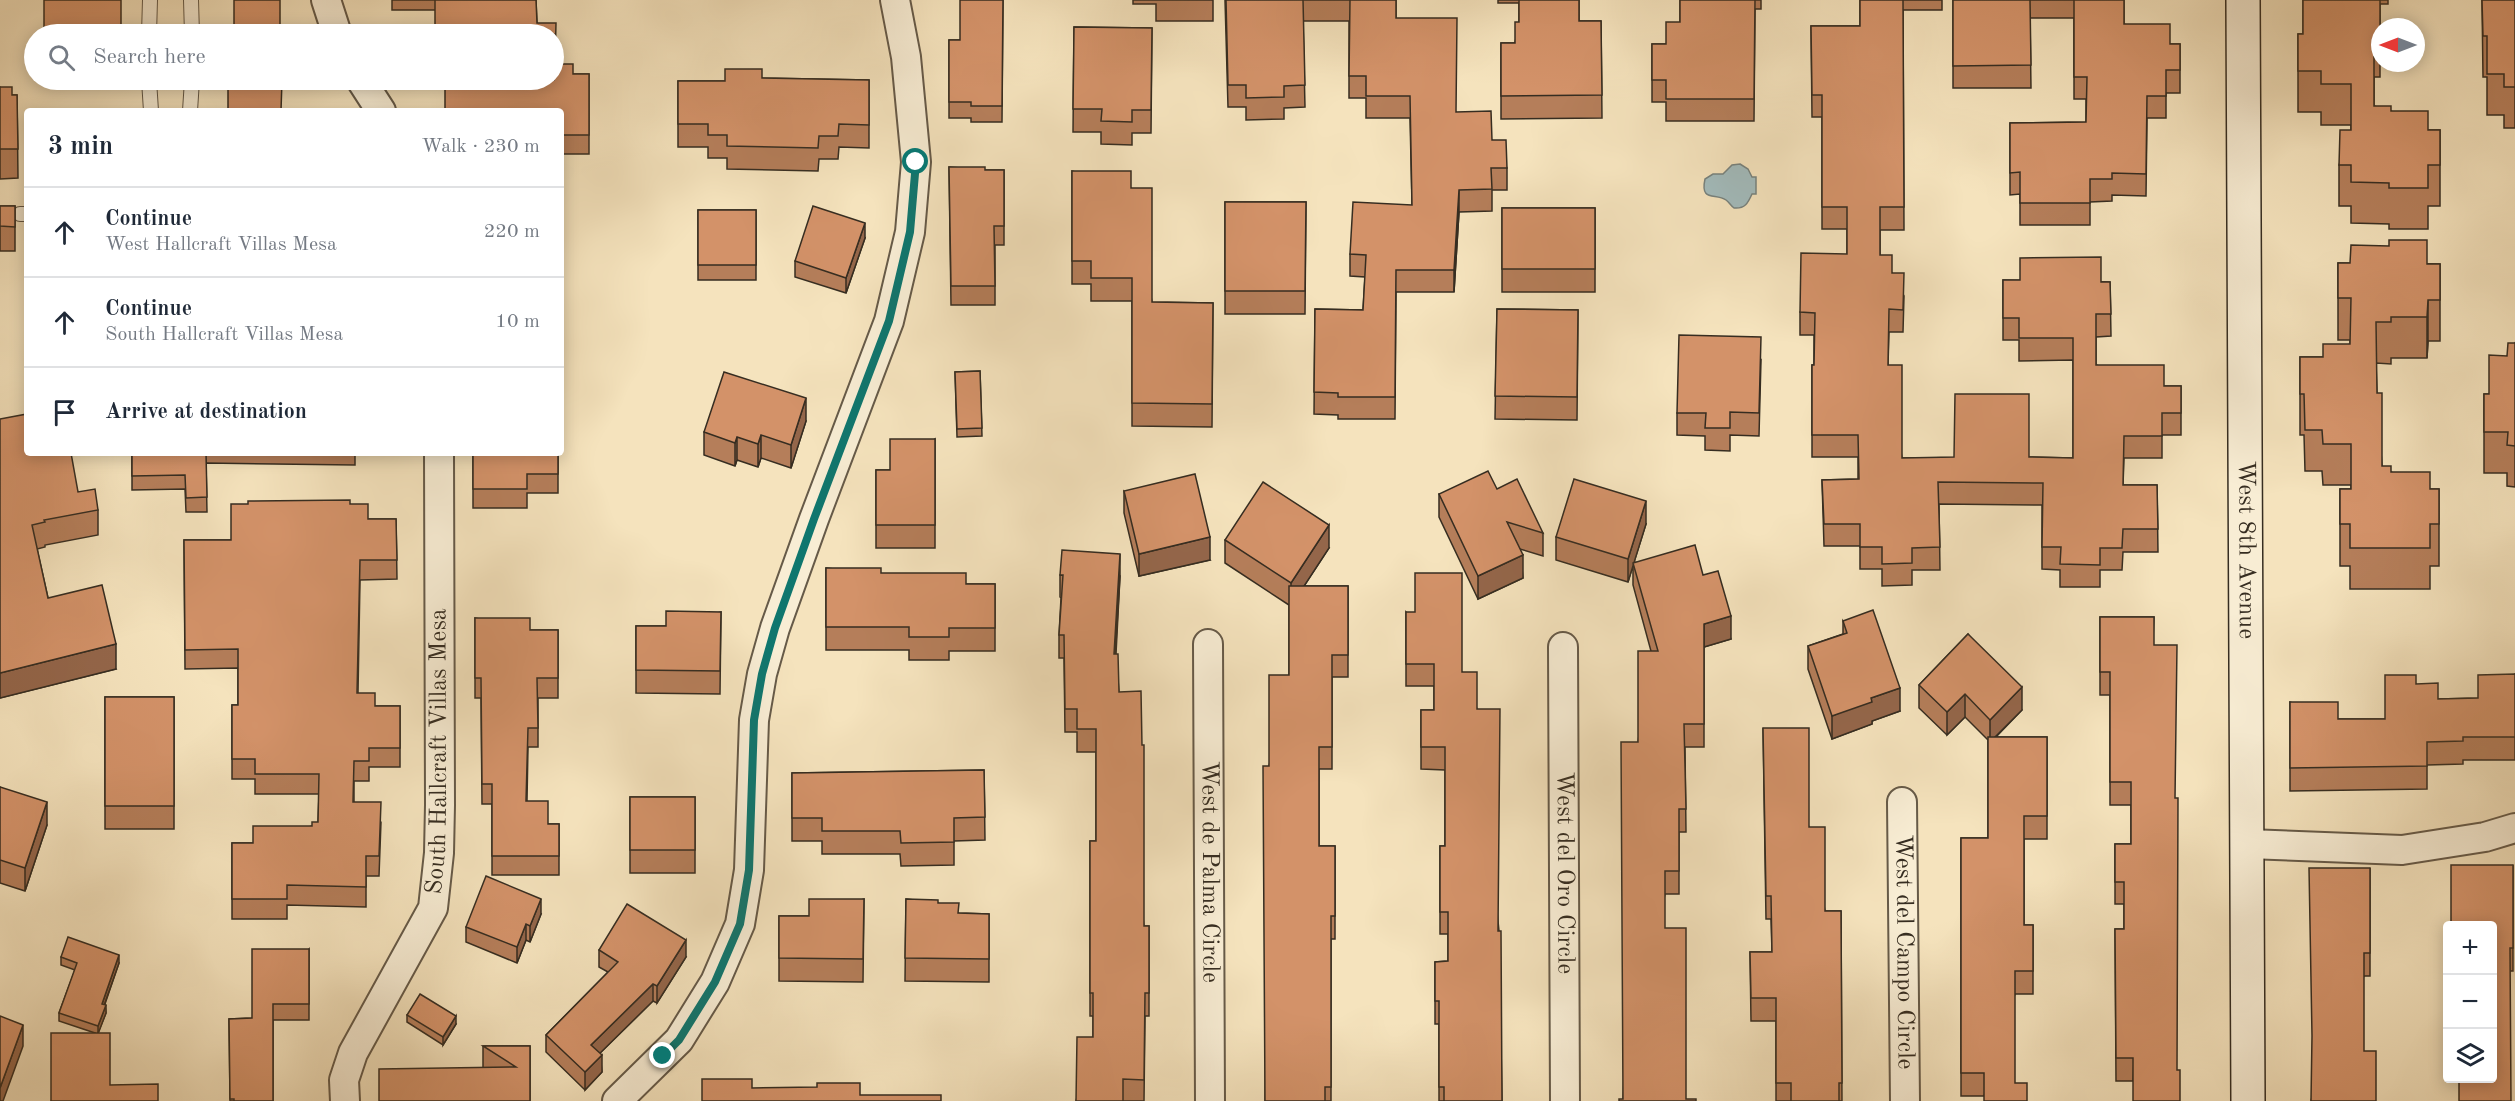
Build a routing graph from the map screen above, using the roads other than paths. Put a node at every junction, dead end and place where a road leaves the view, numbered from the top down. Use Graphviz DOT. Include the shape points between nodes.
graph roads {
  1 [pos="150,0"];
  2 [pos="191,0"];
  3 [pos="326,0"];
  4 [pos="895,0"];
  5 [pos="2243,0"];
  6 [pos="149,24"];
  7 [pos="192,24"];
  8 [pos="334,24"];
  9 [pos="150,90"];
  10 [pos="191,90"];
  11 [pos="367,90"];
  12 [pos="151,108"];
  13 [pos="190,108"];
  14 [pos="379,108"];
  15 [pos="439,456"];
  16 [pos="1208,644"];
  17 [pos="1563,647"];
  18 [pos="1902,802"];
  19 [pos="2515,828"];
  20 [pos="2248,844"];
  21 [pos="345,1101"];
  22 [pos="617,1101"];
  23 [pos="1210,1101"];
  24 [pos="1565,1101"];
  25 [pos="1905,1101"];
  26 [pos="2248,1101"];
  1 -- 6 [label="lane"];
  2 -- 7 [label="lane"];
  3 -- 8 [label="street"];
  4 -- 22 [label="street" via="906,57 916,162 910,232 889,321 814,519 762,674 754,720 749,870 740,924 715,982 679,1040"];
  5 -- 20 [label="street, West 8th Avenue"];
  9 -- 12 [label="lane"];
  10 -- 13 [label="lane"];
  11 -- 14 [label="street"];
  15 -- 21 [label="street, South Hallcraft Villas Mesa" via="440,805 433,908 353,1053 344,1080"];
  16 -- 23 [label="street, West de Palma Circle"];
  17 -- 24 [label="street, West del Oro Circle"];
  18 -- 25 [label="street, West del Campo Circle"];
  19 -- 20 [label="street" via="2485,837 2402,850"];
  20 -- 26 [label="street, West 8th Avenue"];
}
